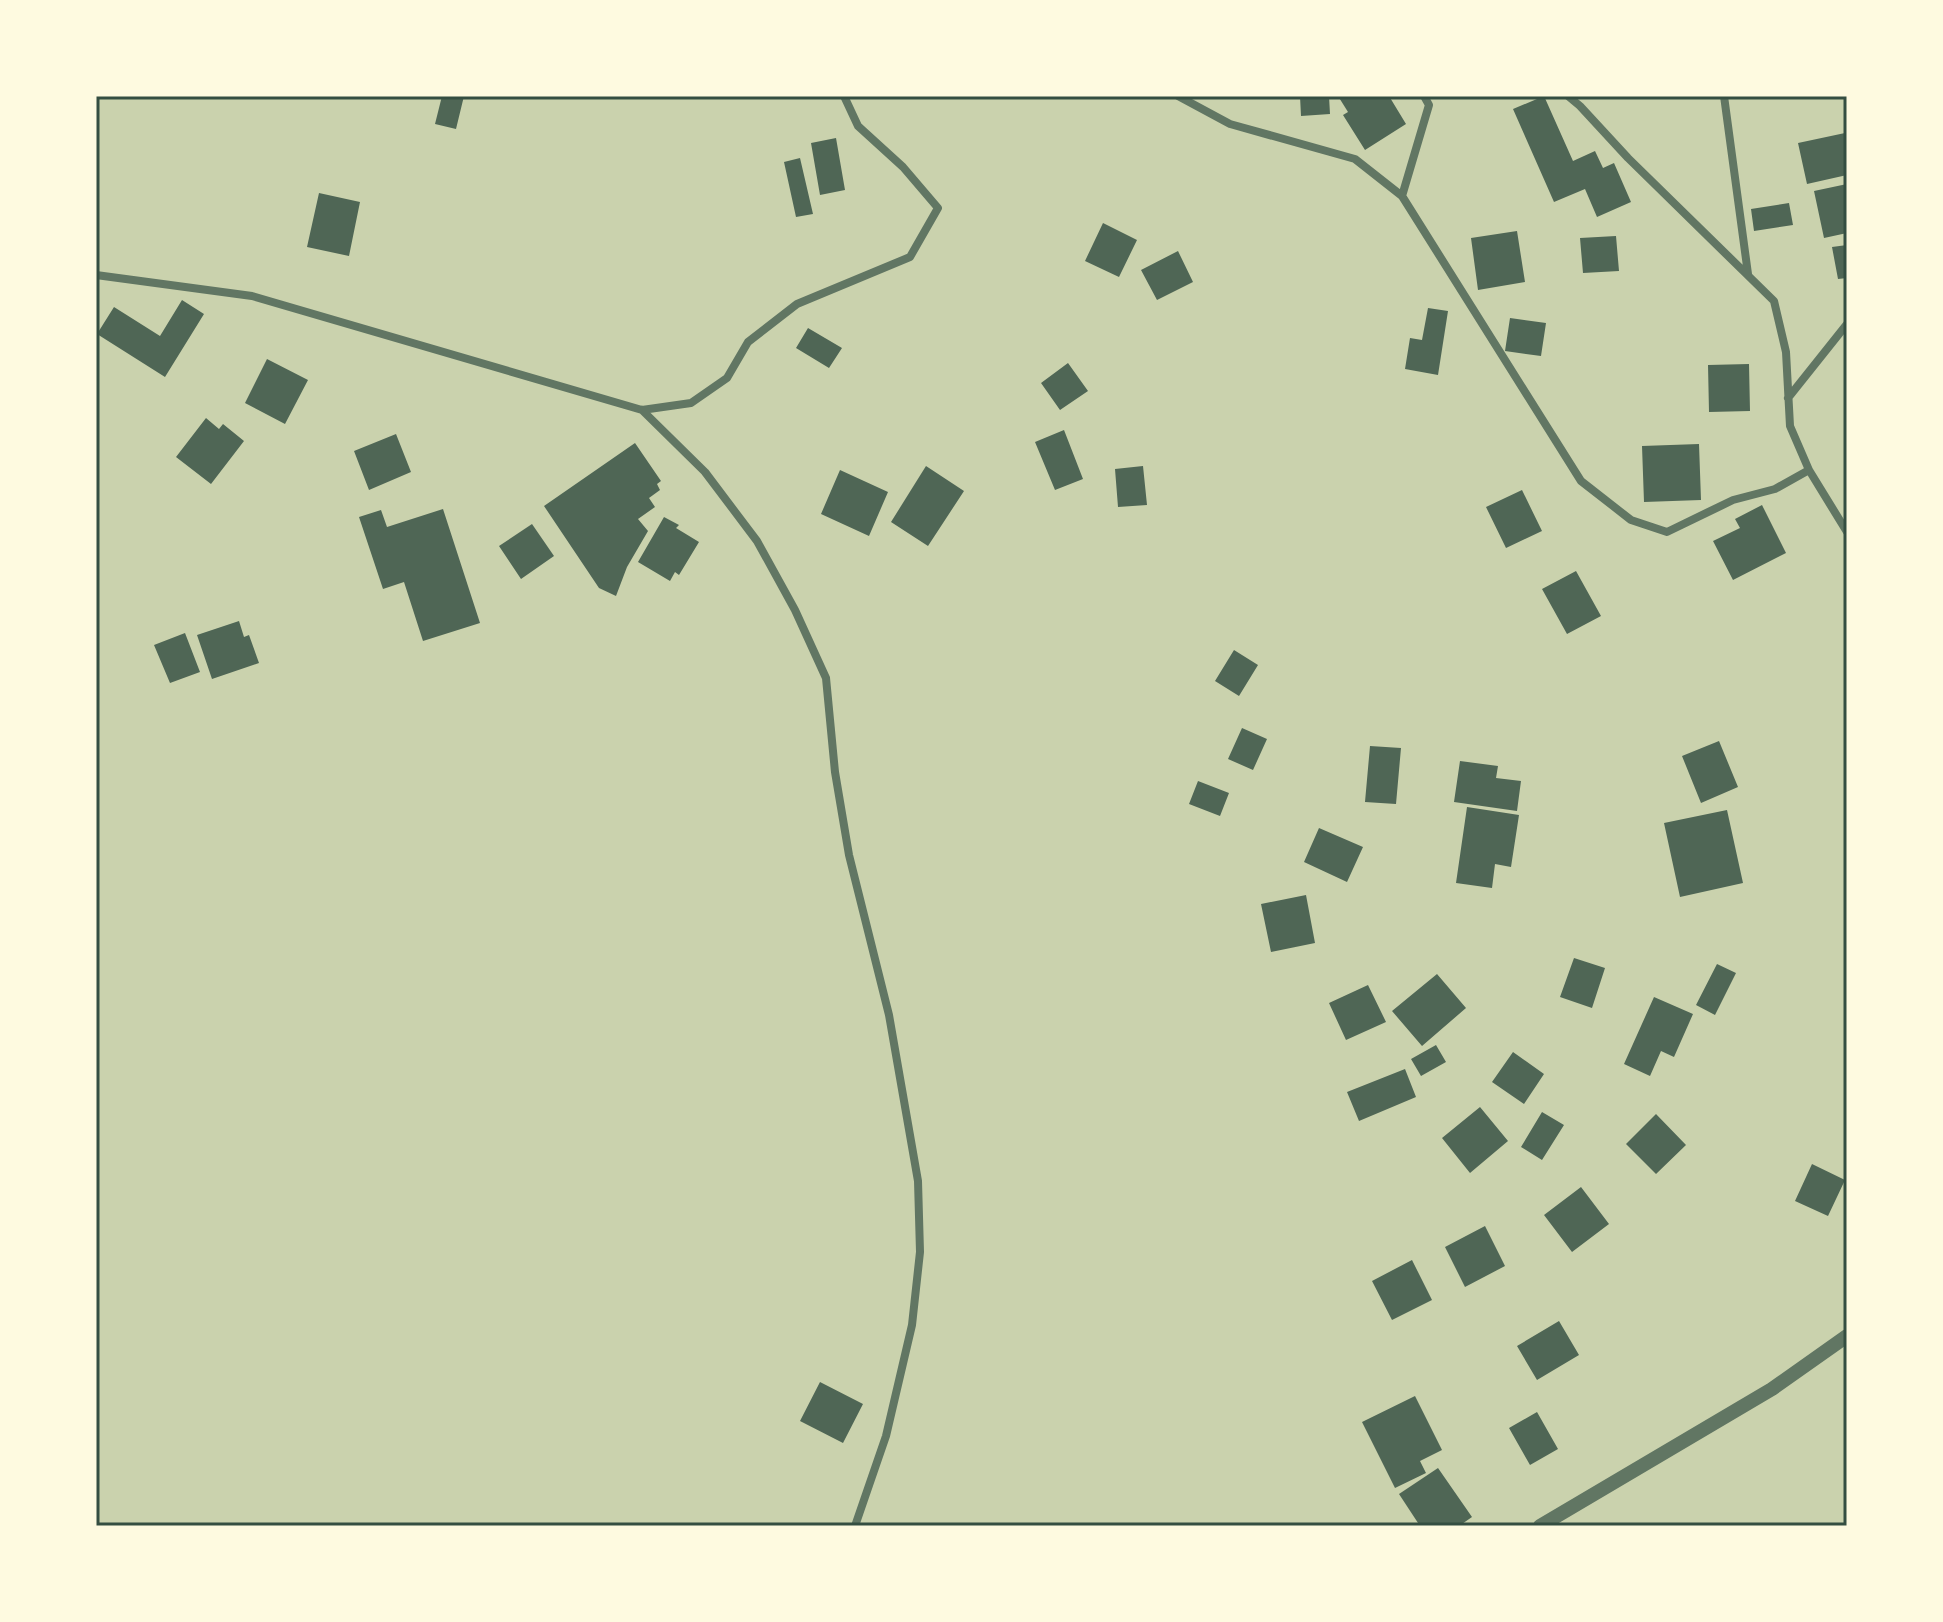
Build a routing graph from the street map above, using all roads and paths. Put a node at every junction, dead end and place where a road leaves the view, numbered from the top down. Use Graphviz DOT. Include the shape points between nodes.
graph roads {
  1 [pos="844,96"];
  2 [pos="1178,96"];
  3 [pos="1424,96"];
  4 [pos="1568,96"];
  5 [pos="1724,96"];
  6 [pos="1402,196"];
  7 [pos="96,275"];
  8 [pos="1748,275"];
  9 [pos="1847,324"];
  10 [pos="1788,398"];
  11 [pos="642,410"];
  12 [pos="1809,470"];
  13 [pos="1847,532"];
  14 [pos="1847,1336"];
  15 [pos="855,1526"];
  16 [pos="1540,1526"];
  1 -- 11 [label="street" via="858,126 938,208 910,257 797,304 748,342 727,378 691,403"];
  2 -- 6 [label="street" via="1230,124 1355,159"];
  3 -- 6 [label="street" via="1429,105"];
  4 -- 8 [label="street"];
  5 -- 8 [label="street"];
  6 -- 12 [label="street" via="1581,481 1631,520 1667,532"];
  7 -- 11 [label="street" via="252,296"];
  8 -- 10 [label="street" via="1774,301 1786,352"];
  9 -- 10 [label="street"];
  10 -- 12 [label="street" via="1790,426"];
  11 -- 15 [label="street" via="705,472 757,541 826,678 849,855 889,1015 918,1181 920,1252 912,1325 886,1436"];
  12 -- 13 [label="street"];
  14 -- 16 [label="street" via="1772,1389"];
}
